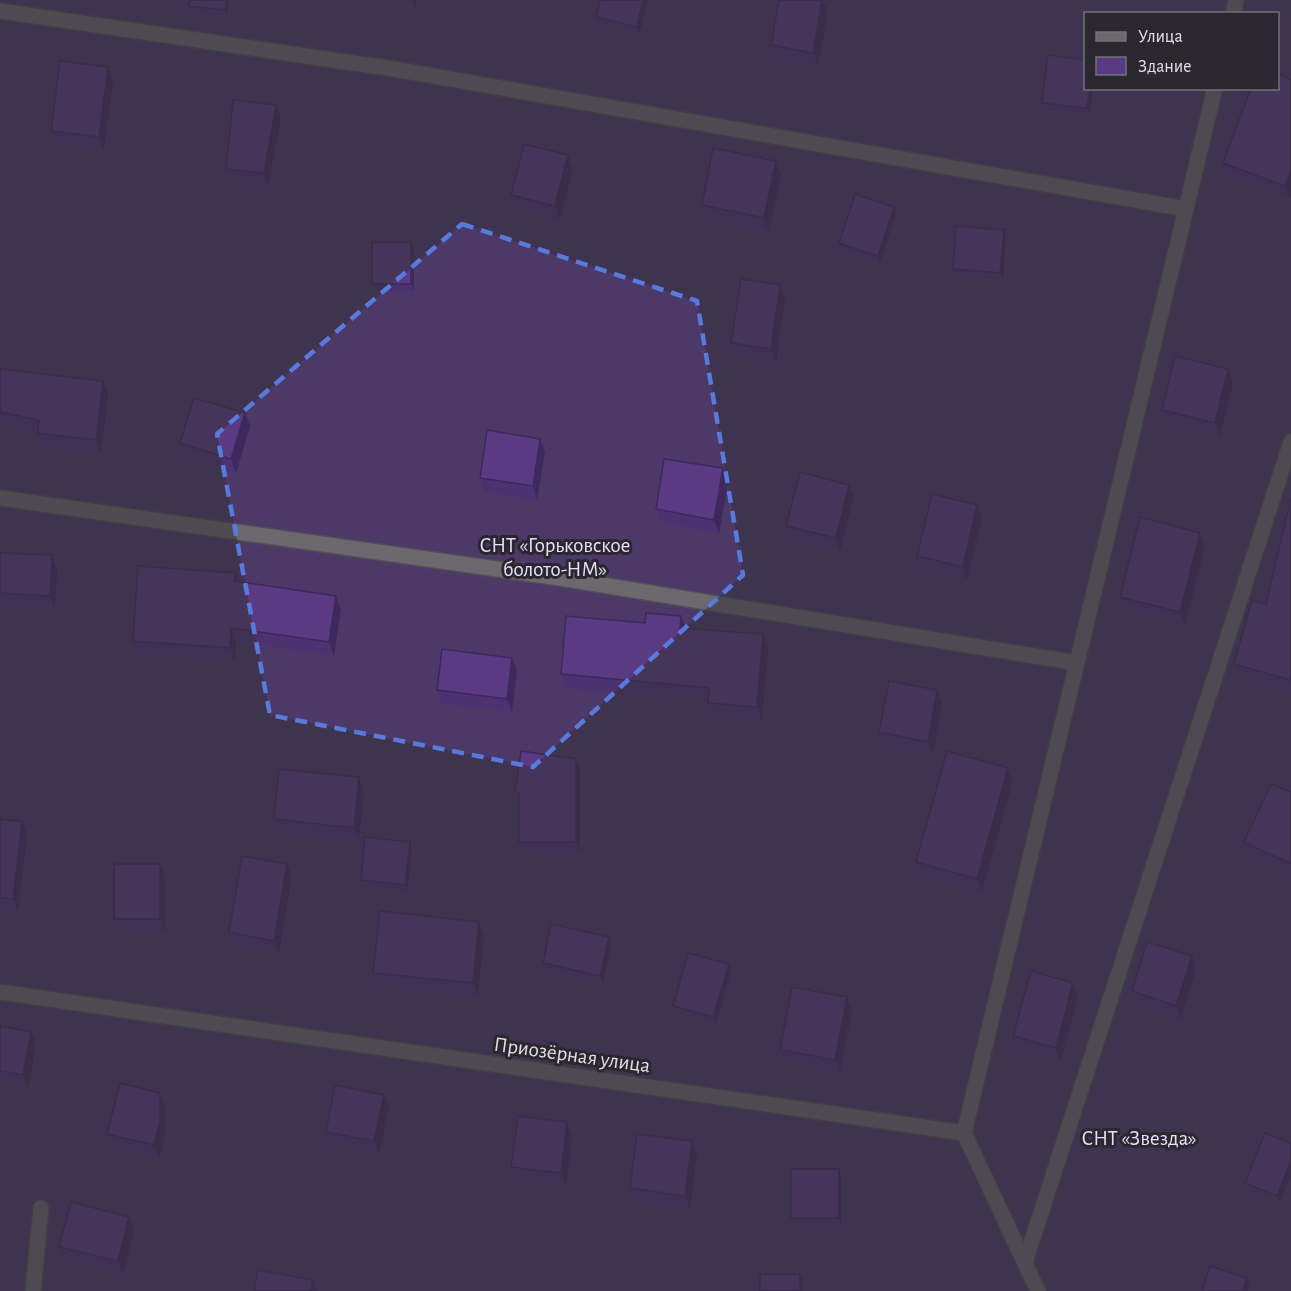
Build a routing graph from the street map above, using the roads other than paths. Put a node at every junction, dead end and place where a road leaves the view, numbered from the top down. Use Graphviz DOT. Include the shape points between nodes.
graph roads {
  1 [pos="0,11"];
  2 [pos="1215,90"];
  3 [pos="1186,209"];
  4 [pos="1291,441"];
  5 [pos="0,498"];
  6 [pos="1077,663"];
  7 [pos="0,992"];
  8 [pos="964,1133"];
  9 [pos="41,1208"];
  10 [pos="1025,1263"];
  11 [pos="33,1291"];
  12 [pos="1038,1291"];
  1 -- 3 [label="street" via="394,69"];
  2 -- 3 [label="street"];
  3 -- 6 [label="street"];
  4 -- 10 [label="street"];
  5 -- 6 [label="street" via="548,576"];
  6 -- 8 [label="street"];
  7 -- 8 [label="street, Приозёрная улица"];
  8 -- 10 [label="street"];
  9 -- 11 [label="street"];
  10 -- 12 [label="street"];
}
